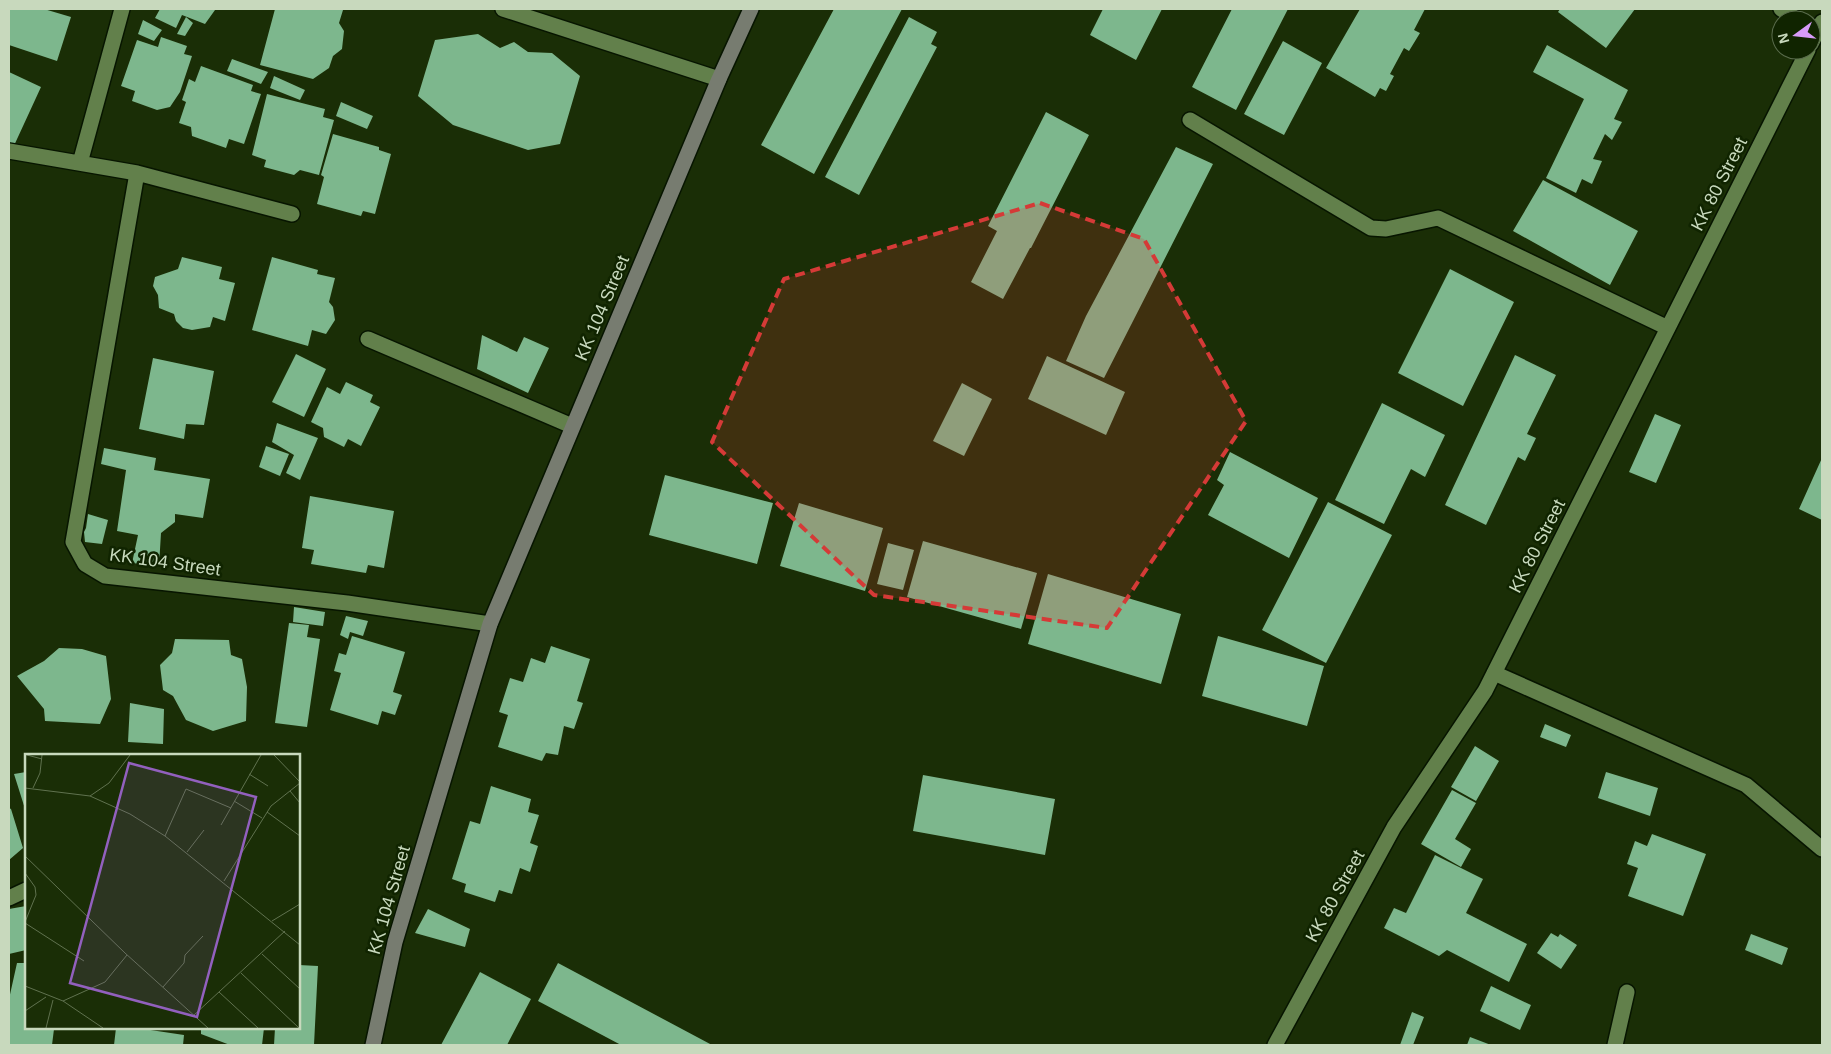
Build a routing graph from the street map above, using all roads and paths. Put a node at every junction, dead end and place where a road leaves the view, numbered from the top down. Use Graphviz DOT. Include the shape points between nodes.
graph roads {
  1 [pos="122,9"];
  2 [pos="502,9"];
  3 [pos="751,9"];
  4 [pos="1803,60"];
  5 [pos="719,78"];
  6 [pos="1190,120"];
  7 [pos="9,151"];
  8 [pos="80,163"];
  9 [pos="137,173"];
  10 [pos="292,214"];
  11 [pos="1668,328"];
  12 [pos="368,339"];
  13 [pos="572,426"];
  14 [pos="490,624"];
  15 [pos="1494,672"];
  16 [pos="1822,849"];
  17 [pos="25,890"];
  18 [pos="9,898"];
  19 [pos="1627,992"];
  20 [pos="373,1045"];
  21 [pos="1275,1045"];
  22 [pos="1615,1045"];
  1 -- 8 [label="street"];
  2 -- 5 [label="street"];
  3 -- 5 [label="street, KK 104 Street"];
  4 -- 11 [label="street, KK 80 Street"];
  5 -- 13 [label="street, KK 104 Street"];
  6 -- 11 [label="street" via="1371,228 1386,229 1438,218"];
  7 -- 8 [label="street"];
  8 -- 9 [label="street"];
  9 -- 10 [label="street"];
  9 -- 14 [label="street, KK 104 Street" via="73,542 85,564 105,576 347,603"];
  11 -- 15 [label="street, KK 80 Street"];
  12 -- 13 [label="street"];
  13 -- 14 [label="street, KK 104 Street"];
  14 -- 20 [label="street, KK 104 Street" via="395,942"];
  15 -- 16 [label="street" via="1746,785"];
  15 -- 21 [label="street, KK 80 Street" via="1485,691 1394,828"];
  17 -- 18 [label="street"];
  19 -- 22 [label="street"];
}
